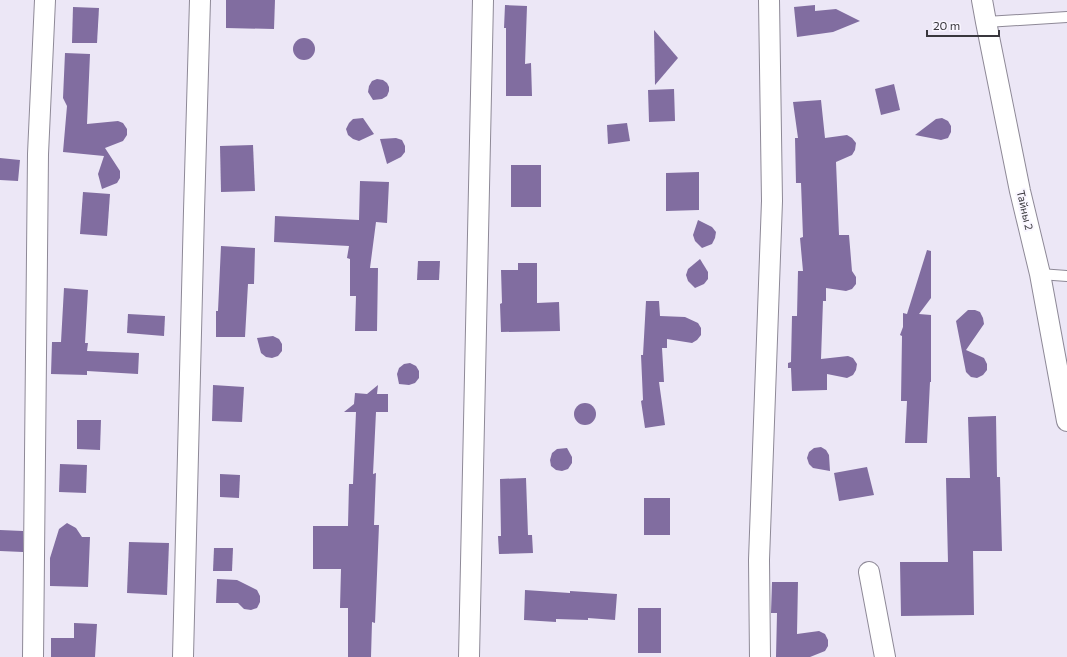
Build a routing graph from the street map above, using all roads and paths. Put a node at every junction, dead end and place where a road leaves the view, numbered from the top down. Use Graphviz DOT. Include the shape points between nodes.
graph roads {
  1 [pos="45,0"];
  2 [pos="200,0"];
  3 [pos="483,0"];
  4 [pos="769,0"];
  5 [pos="982,0"];
  6 [pos="1067,18"];
  7 [pos="986,22"];
  8 [pos="1040,274"];
  9 [pos="1067,276"];
  10 [pos="1067,421"];
  11 [pos="869,572"];
  12 [pos="33,657"];
  13 [pos="183,657"];
  14 [pos="469,657"];
  15 [pos="760,657"];
  16 [pos="885,657"];
  1 -- 12 [label="street" via="38,154"];
  2 -- 13 [label="street"];
  3 -- 14 [label="street"];
  4 -- 15 [label="street" via="772,201 760,552"];
  5 -- 7 [label="street, Тайны 2"];
  6 -- 7 [label="lane"];
  7 -- 8 [label="street, Тайны 2" via="1020,191"];
  8 -- 9 [label="lane"];
  8 -- 10 [label="street, Тайны 2"];
  11 -- 16 [label="street"];
}
